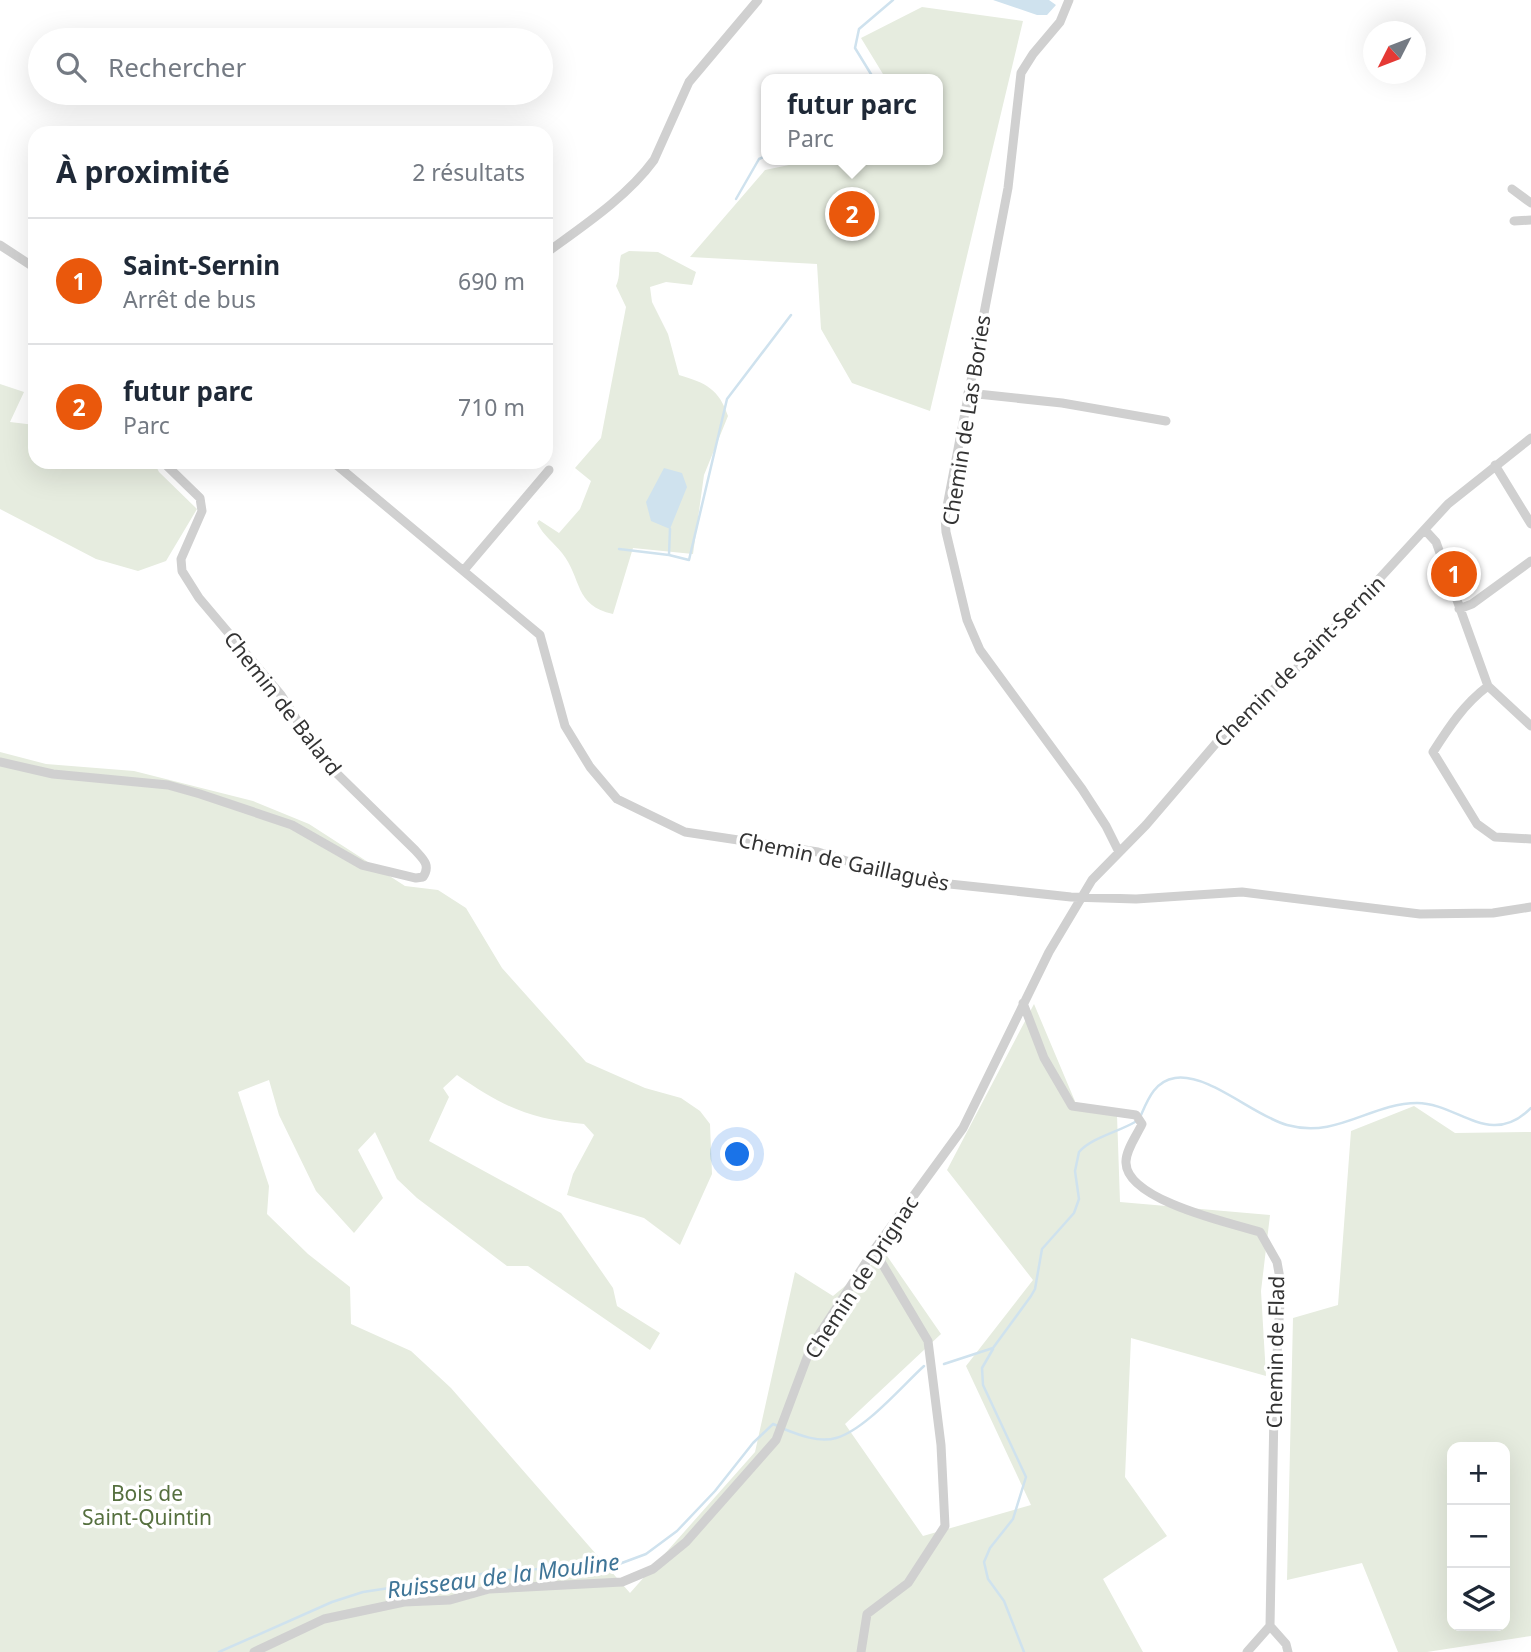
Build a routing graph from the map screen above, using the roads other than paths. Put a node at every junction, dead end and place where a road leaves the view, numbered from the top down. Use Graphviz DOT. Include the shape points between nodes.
graph roads {
  1 [pos="758,0"];
  2 [pos="1069,0"];
  3 [pos="1512,189"];
  4 [pos="1531,203"];
  5 [pos="1531,220"];
  6 [pos="1514,222"];
  7 [pos="0,245"];
  8 [pos="553,248"];
  9 [pos="28,263"];
  10 [pos="968,393"];
  11 [pos="1166,421"];
  12 [pos="1531,438"];
  13 [pos="1494,465"];
  14 [pos="170,469"];
  15 [pos="342,469"];
  16 [pos="550,470"];
  17 [pos="344,471"];
  18 [pos="1531,524"];
  19 [pos="1425,530"];
  20 [pos="1531,561"];
  21 [pos="464,570"];
  22 [pos="1459,609"];
  23 [pos="1488,686"];
  24 [pos="1531,726"];
  25 [pos="0,762"];
  26 [pos="1531,839"];
  27 [pos="1119,852"];
  28 [pos="1079,897"];
  29 [pos="1531,907"];
  30 [pos="1023,1003"];
  31 [pos="874,1250"];
  32 [pos="1270,1626"];
  33 [pos="254,1652"];
  34 [pos="861,1652"];
  35 [pos="1247,1652"];
  36 [pos="1288,1652"];
  1 -- 8 [label="street" via="689,82 647,170"];
  2 -- 10 [label="street, Chemin de Las Bories" via="1060,22 1021,74 1008,188"];
  3 -- 4 [label="street"];
  5 -- 6 [label="street"];
  7 -- 9 [label="street"];
  10 -- 11 [label="street"];
  10 -- 27 [label="street, Chemin de Las Bories" via="945,517 967,620 979,650 1082,789"];
  12 -- 13 [label="street, Chemin de Saint-Sernin"];
  13 -- 18 [label="street"];
  13 -- 19 [label="street, Chemin de Saint-Sernin"];
  14 -- 25 [label="street, Chemin de Balard" via="200,498 202,511 181,559 182,571 281,695 321,758 415,850 426,862 427,871 416,878 362,865 292,825 168,785 53,774"];
  15 -- 17 [label="street, Chemin de Gaillaguès"];
  16 -- 21 [label="street"];
  17 -- 21 [label="street, Chemin de Gaillaguès"];
  19 -- 22 [label="street" via="1436,542"];
  19 -- 27 [label="street, Chemin de Saint-Sernin" via="1299,666 1224,734"];
  20 -- 22 [label="street"];
  21 -- 28 [label="street, Chemin de Gaillaguès" via="540,635 565,726 590,768 617,799 647,816 685,832 818,852 881,872 940,883"];
  22 -- 23 [label="street"];
  23 -- 24 [label="street"];
  23 -- 26 [label="street" via="1455,718 1433,752 1477,824 1495,837"];
  27 -- 28 [label="street, Chemin de Saint-Sernin"];
  28 -- 29 [label="street, Chemin de Gaillaguès" via="1136,899 1242,892 1420,914 1493,913"];
  28 -- 30 [label="street, Chemin de Drignac"];
  30 -- 31 [label="street, Chemin de Drignac" via="963,1128"];
  30 -- 32 [label="street, Chemin de Flad" via="1045,1058 1072,1105 1136,1115 1142,1124 1125,1160 1135,1185 1164,1200 1260,1232 1277,1262 1281,1284"];
  31 -- 33 [label="street, Chemin de Drignac" via="811,1348 781,1429 686,1542 653,1569 622,1582 489,1589 450,1600 404,1602 324,1619"];
  31 -- 34 [label="street" via="928,1341 945,1526 908,1583 867,1614"];
  32 -- 35 [label="street"];
  32 -- 36 [label="street"];
}
